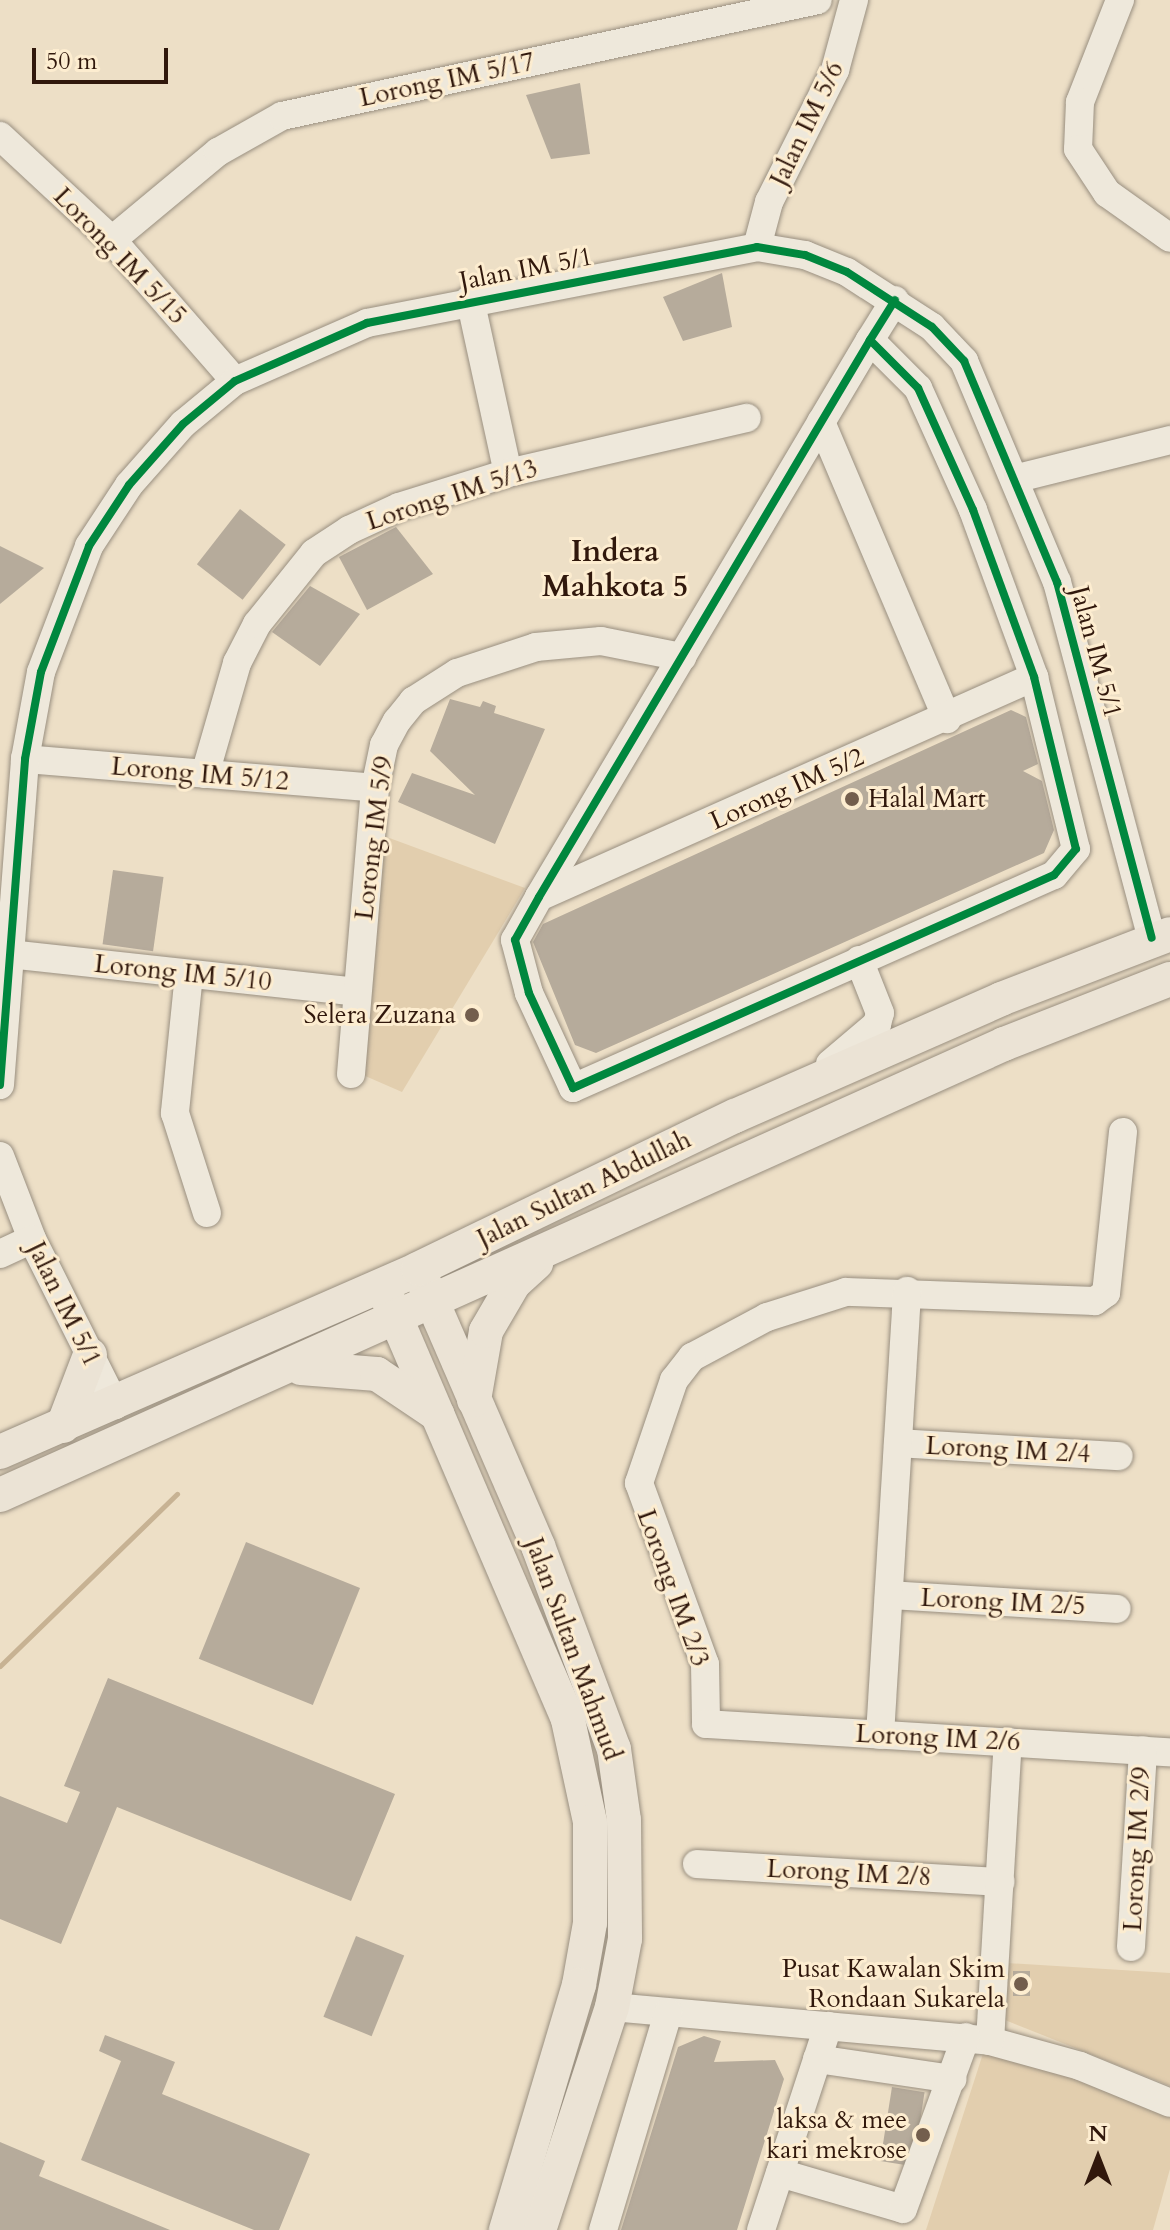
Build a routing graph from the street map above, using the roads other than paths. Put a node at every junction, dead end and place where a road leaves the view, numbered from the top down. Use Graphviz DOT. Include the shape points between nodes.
graph roads {
  1 [pos="818,0"];
  2 [pos="854,0"];
  3 [pos="1120,0"];
  4 [pos="0,136"];
  5 [pos="1170,238"];
  6 [pos="112,240"];
  7 [pos="757,247"];
  8 [pos="470,299"];
  9 [pos="895,300"];
  10 [pos="870,340"];
  11 [pos="235,381"];
  12 [pos="747,418"];
  13 [pos="821,422"];
  14 [pos="1170,440"];
  15 [pos="508,473"];
  16 [pos="1018,478"];
  17 [pos="682,657"];
  18 [pos="1034,677"];
  19 [pos="947,719"];
  20 [pos="25,759"];
  21 [pos="205,774"];
  22 [pos="375,788"];
  23 [pos="539,897"];
  24 [pos="1161,936"];
  25 [pos="9,954"];
  26 [pos="859,960"];
  27 [pos="189,974"];
  28 [pos="1170,979"];
  29 [pos="357,992"];
  30 [pos="351,1074"];
  31 [pos="0,1085"];
  32 [pos="735,1116"];
  33 [pos="1123,1132"];
  34 [pos="0,1156"];
  35 [pos="207,1213"];
  36 [pos="32,1239"];
  37 [pos="555,1248"];
  38 [pos="0,1254"];
  39 [pos="418,1269"];
  40 [pos="382,1286"];
  41 [pos="907,1291"];
  42 [pos="432,1301"];
  43 [pos="395,1318"];
  44 [pos="90,1355"];
  45 [pos="287,1370"];
  46 [pos="474,1400"];
  47 [pos="115,1405"];
  48 [pos="445,1421"];
  49 [pos="63,1426"];
  50 [pos="898,1443"];
  51 [pos="0,1452"];
  52 [pos="1119,1456"];
  53 [pos="0,1495"];
  54 [pos="889,1595"];
  55 [pos="1117,1609"];
  56 [pos="706,1724"];
  57 [pos="880,1735"];
  58 [pos="1008,1742"];
  59 [pos="1156,1751"];
  60 [pos="697,1864"];
  61 [pos="1000,1882"];
  62 [pos="1131,1947"];
  63 [pos="612,2007"];
  64 [pos="668,2013"];
  65 [pos="828,2026"];
  66 [pos="978,2039"];
  67 [pos="817,2059"];
  68 [pos="953,2079"];
  69 [pos="1170,2103"];
  70 [pos="780,2173"];
  71 [pos="506,2230"];
  72 [pos="539,2230"];
  73 [pos="603,2230"];
  74 [pos="761,2230"];
  1 -- 6 [label="street, Lorong IM 5/17" via="282,116 218,152"];
  2 -- 7 [label="street, Jalan IM 5/6" via="835,70 769,202"];
  3 -- 5 [label="street" via="1080,102 1078,149 1107,193"];
  4 -- 6 [label="street, Lorong IM 5/15"];
  6 -- 11 [label="street, Lorong IM 5/15"];
  7 -- 8 [label="street, Jalan IM 5/1"];
  7 -- 9 [label="street, Jalan IM 5/1" via="805,255"];
  8 -- 11 [label="street, Jalan IM 5/1" via="367,323"];
  8 -- 15 [label="street"];
  9 -- 10 [label="street"];
  9 -- 16 [label="street, Jalan IM 5/1" via="964,361"];
  10 -- 13 [label="street"];
  10 -- 18 [label="street" via="918,388 973,510"];
  11 -- 20 [label="street, Jalan IM 5/1" via="183,424 129,485 89,546 41,672"];
  12 -- 15 [label="street, Lorong IM 5/13"];
  13 -- 17 [label="street"];
  13 -- 19 [label="street"];
  14 -- 16 [label="street"];
  15 -- 21 [label="street, Lorong IM 5/13" via="399,507 314,553 283,587 237,663"];
  16 -- 24 [label="street, Jalan IM 5/1" via="1057,582"];
  17 -- 22 [label="street, Lorong IM 5/9" via="629,644 570,642 457,673 413,701 397,721 384,745"];
  17 -- 23 [label="street"];
  18 -- 19 [label="street, Lorong IM 5/2"];
  18 -- 26 [label="street" via="1076,849 1069,862 1054,875"];
  19 -- 23 [label="street, Lorong IM 5/2"];
  20 -- 21 [label="street, Lorong IM 5/12"];
  20 -- 25 [label="street, Jalan IM 5/1"];
  21 -- 22 [label="street, Lorong IM 5/12"];
  22 -- 29 [label="street, Lorong IM 5/9"];
  23 -- 26 [label="street" via="514,944 573,1088"];
  24 -- 32 [label="main road, Jalan Sultan Abdullah"];
  25 -- 27 [label="street, Lorong IM 5/10"];
  25 -- 31 [label="street, Jalan IM 5/1"];
  26 -- 32 [label="street" via="878,1001 877,1024 847,1055"];
  27 -- 29 [label="street, Lorong IM 5/10"];
  27 -- 35 [label="street" via="175,1113"];
  28 -- 37 [label="main road, Jalan Sultan Abdullah" via="1004,1044"];
  29 -- 30 [label="street, Lorong IM 5/9"];
  32 -- 39 [label="main road, Jalan Sultan Abdullah"];
  33 -- 41 [label="street, Lorong IM 2/3" via="1106,1293 1095,1301"];
  34 -- 36 [label="street, Jalan IM 5/1"];
  36 -- 38 [label="street"];
  36 -- 44 [label="street, Jalan IM 5/1"];
  37 -- 42 [label="main road, Jalan Sultan Abdullah"];
  37 -- 46 [label="main road" via="527,1270 486,1331"];
  39 -- 40 [label="main road, Jalan Sultan Abdullah"];
  39 -- 42 [label="main road, Jalan Sultan Mahmud"];
  40 -- 43 [label="main road, Jalan Sultan Mahmud"];
  40 -- 47 [label="main road, Jalan Sultan Abdullah"];
  41 -- 50 [label="street"];
  41 -- 56 [label="street, Lorong IM 2/3" via="846,1292 767,1317 692,1357 674,1380 639,1483 705,1664"];
  42 -- 43 [label="main road, Jalan Sultan Abdullah"];
  42 -- 46 [label="main road, Jalan Sultan Mahmud"];
  43 -- 45 [label="main road, Jalan Sultan Abdullah"];
  43 -- 48 [label="main road, Jalan Sultan Mahmud"];
  44 -- 47 [label="street, Jalan IM 5/1"];
  44 -- 49 [label="main road"];
  45 -- 48 [label="main road" via="331,1367 377,1374"];
  45 -- 53 [label="main road, Jalan Sultan Abdullah"];
  46 -- 63 [label="main road, Jalan Sultan Mahmud" via="538,1546 614,1749 628,1872"];
  47 -- 49 [label="main road, Jalan Sultan Abdullah"];
  48 -- 71 [label="main road, Jalan Sultan Mahmud" via="568,1720 590,1822 590,1923 577,1998"];
  49 -- 51 [label="main road, Jalan Sultan Abdullah"];
  50 -- 52 [label="street, Lorong IM 2/4"];
  50 -- 54 [label="street"];
  54 -- 55 [label="street, Lorong IM 2/5"];
  54 -- 57 [label="street"];
  56 -- 57 [label="street, Lorong IM 2/6"];
  57 -- 58 [label="street, Lorong IM 2/6"];
  58 -- 59 [label="street, Lorong IM 2/6"];
  58 -- 61 [label="street"];
  59 -- 62 [label="street, Lorong IM 2/9"];
  60 -- 61 [label="street, Lorong IM 2/8"];
  61 -- 66 [label="street"];
  63 -- 64 [label="street"];
  63 -- 72 [label="main road, Jalan Sultan Mahmud"];
  64 -- 65 [label="street"];
  64 -- 73 [label="street"];
  65 -- 66 [label="street"];
  65 -- 67 [label="street"];
  66 -- 68 [label="street"];
  66 -- 69 [label="street" via="1080,2066"];
  67 -- 68 [label="street"];
  67 -- 70 [label="street"];
  68 -- 70 [label="street" via="903,2209"];
  70 -- 74 [label="street"];
}
